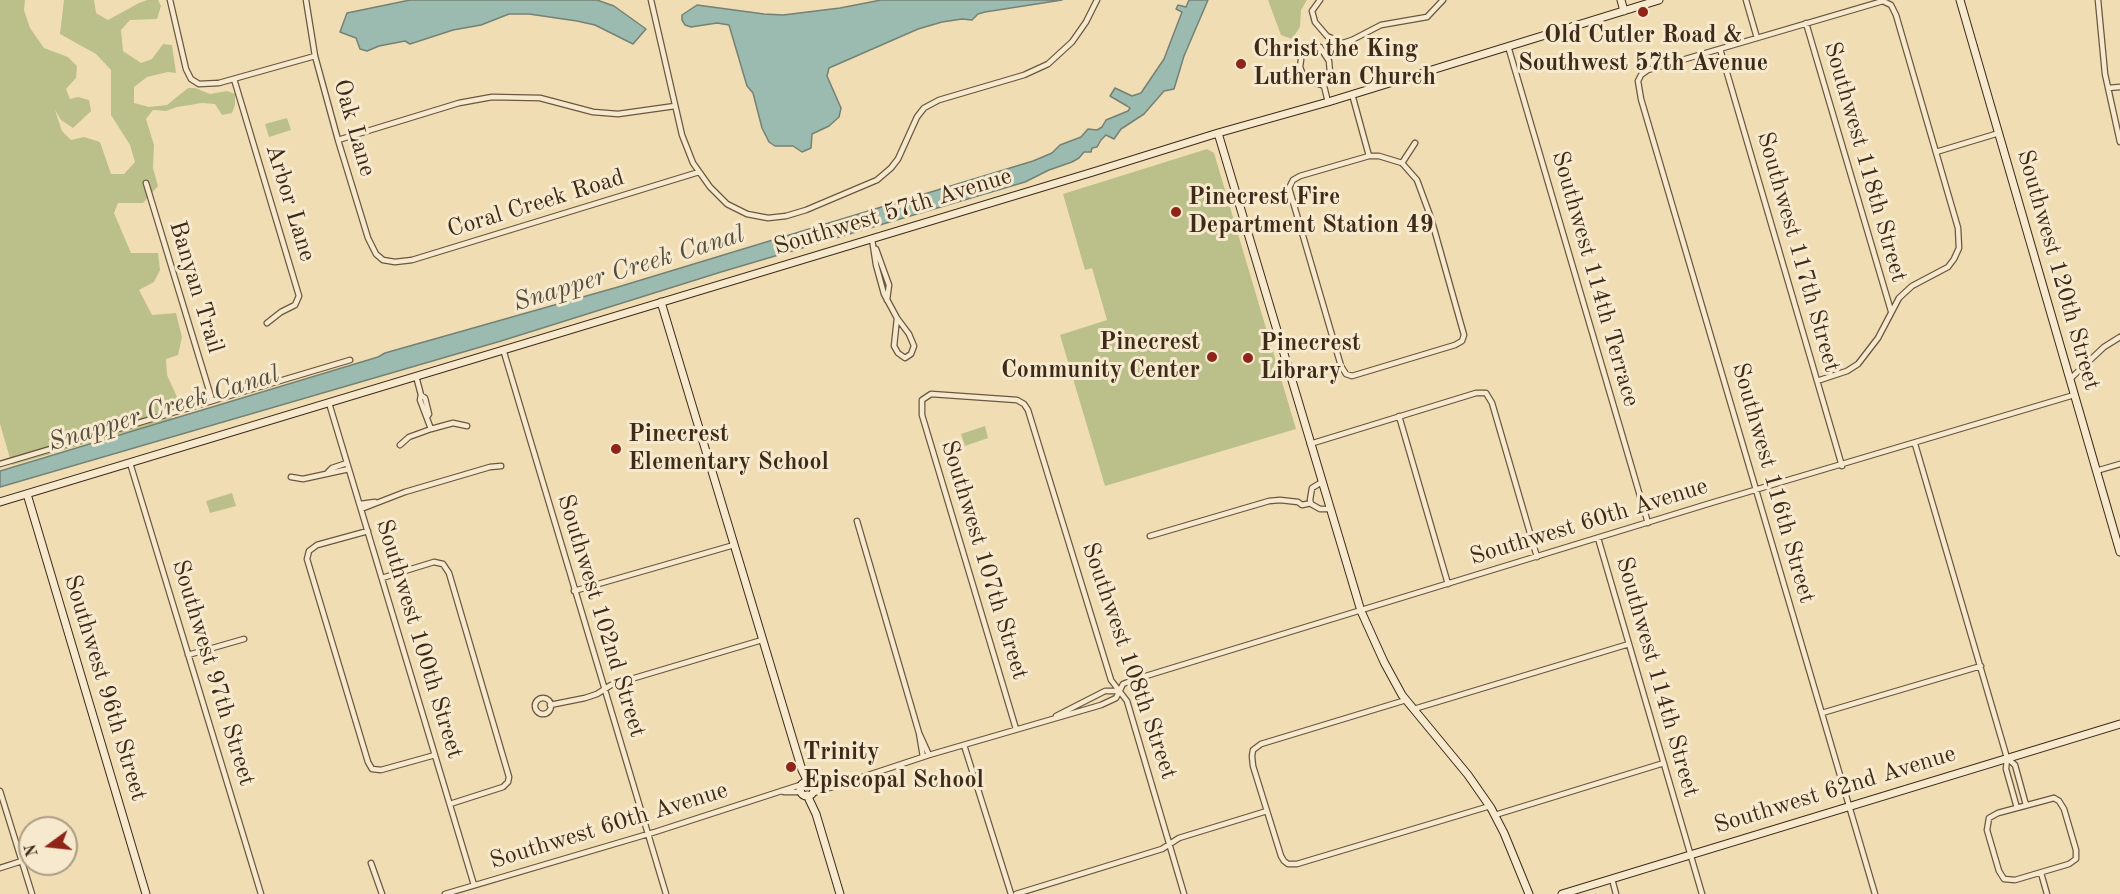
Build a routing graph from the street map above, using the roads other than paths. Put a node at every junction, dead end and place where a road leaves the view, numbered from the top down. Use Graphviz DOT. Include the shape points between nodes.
graph roads {
  1 [pos="170,0"];
  2 [pos="306,0"];
  3 [pos="651,0"];
  4 [pos="1096,0"];
  5 [pos="1325,0"];
  6 [pos="1443,0"];
  7 [pos="1621,0"];
  8 [pos="1659,0"];
  9 [pos="1746,0"];
  10 [pos="1959,0"];
  11 [pos="2098,0"];
  12 [pos="1319,1"];
  13 [pos="1624,11"];
  14 [pos="1806,23"];
  15 [pos="1327,36"];
  16 [pos="1757,38"];
  17 [pos="1508,46"];
  18 [pos="1320,47"];
  19 [pos="1720,49"];
  20 [pos="315,56"];
  21 [pos="234,79"];
  22 [pos="1324,86"];
  23 [pos="2120,87"];
  24 [pos="2108,88"];
  25 [pos="1352,94"];
  26 [pos="1328,102"];
  27 [pos="675,106"];
  28 [pos="1218,133"];
  29 [pos="1999,133"];
  30 [pos="338,140"];
  31 [pos="2120,142"];
  32 [pos="1415,143"];
  33 [pos="1936,152"];
  34 [pos="1370,156"];
  35 [pos="1402,163"];
  36 [pos="699,172"];
  37 [pos="146,183"];
  38 [pos="872,238"];
  39 [pos="383,260"];
  40 [pos="661,302"];
  41 [pos="1891,311"];
  42 [pos="897,318"];
  43 [pos="267,323"];
  44 [pos="2120,337"];
  45 [pos="502,349"];
  46 [pos="350,360"];
  47 [pos="416,376"];
  48 [pos="2070,379"];
  49 [pos="1817,381"];
  50 [pos="2074,395"];
  51 [pos="212,400"];
  52 [pos="329,403"];
  53 [pos="1027,407"];
  54 [pos="1399,416"];
  55 [pos="467,426"];
  56 [pos="430,429"];
  57 [pos="1311,444"];
  58 [pos="1916,444"];
  59 [pos="400,445"];
  60 [pos="130,463"];
  61 [pos="0,464"];
  62 [pos="2120,464"];
  63 [pos="348,466"];
  64 [pos="501,466"];
  65 [pos="1842,466"];
  66 [pos="2096,471"];
  67 [pos="291,477"];
  68 [pos="1322,482"];
  69 [pos="1757,490"];
  70 [pos="27,494"];
  71 [pos="1309,497"];
  72 [pos="0,502"];
  73 [pos="1298,502"];
  74 [pos="1311,503"];
  75 [pos="360,507"];
  76 [pos="1330,509"];
  77 [pos="857,521"];
  78 [pos="1648,523"];
  79 [pos="368,531"];
  80 [pos="1150,536"];
  81 [pos="1598,538"];
  82 [pos="734,545"];
  83 [pos="2120,552"];
  84 [pos="1537,557"];
  85 [pos="382,578"];
  86 [pos="1448,584"];
  87 [pos="574,591"];
  88 [pos="1361,611"];
  89 [pos="244,639"];
  90 [pos="762,640"];
  91 [pos="1629,644"];
  92 [pos="188,655"];
  93 [pos="1981,666"];
  94 [pos="604,689"];
  95 [pos="1119,691"];
  96 [pos="1406,700"];
  97 [pos="550,705"];
  98 [pos="1414,709"];
  99 [pos="1822,713"];
  100 [pos="1056,717"];
  101 [pos="2120,724"];
  102 [pos="1016,729"];
  103 [pos="964,745"];
  104 [pos="435,755"];
  105 [pos="926,756"];
  106 [pos="2007,758"];
  107 [pos="1664,763"];
  108 [pos="807,789"];
  109 [pos="0,791"];
  110 [pos="450,804"];
  111 [pos="2026,805"];
  112 [pos="1490,806"];
  113 [pos="1849,807"];
  114 [pos="2017,808"];
  115 [pos="1267,811"];
  116 [pos="1495,815"];
  117 [pos="648,834"];
  118 [pos="1169,844"];
  119 [pos="18,848"];
  120 [pos="1691,855"];
  121 [pos="18,862"];
  122 [pos="371,863"];
  123 [pos="0,868"];
  124 [pos="2042,873"];
  125 [pos="27,876"];
  126 [pos="1612,879"];
  127 [pos="474,885"];
  128 [pos="32,894"];
  129 [pos="146,894"];
  130 [pos="261,894"];
  131 [pos="382,894"];
  132 [pos="445,894"];
  133 [pos="666,894"];
  134 [pos="840,894"];
  135 [pos="1011,894"];
  136 [pos="1016,894"];
  137 [pos="1184,894"];
  138 [pos="1529,894"];
  139 [pos="1562,894"];
  140 [pos="1616,894"];
  141 [pos="1702,894"];
  142 [pos="1875,894"];
  143 [pos="2047,894"];
  1 -- 21 [label="street" via="186,69 196,83 210,85"];
  2 -- 20 [label="street, Oak Lane"];
  3 -- 27 [label="street"];
  4 -- 36 [label="street" via="1078,34 1052,60 1024,75 926,106 891,168 873,182 841,196 786,216 757,217 727,204"];
  5 -- 12 [label="street"];
  6 -- 15 [label="street" via="1427,17 1381,25 1349,42"];
  7 -- 13 [label="main road"];
  8 -- 13 [label="main road, Southwest 57th Avenue"];
  9 -- 16 [label="street"];
  10 -- 29 [label="main road, Southwest 120th Street"];
  11 -- 24 [label="street"];
  12 -- 15 [label="street" via="1312,16"];
  13 -- 17 [label="main road, Southwest 57th Avenue"];
  14 -- 16 [label="street"];
  14 -- 33 [label="street" via="1883,1 1891,5"];
  14 -- 41 [label="street, Southwest 118th Street"];
  15 -- 18 [label="street"];
  16 -- 19 [label="street"];
  17 -- 25 [label="main road, Southwest 57th Avenue"];
  17 -- 78 [label="street, Southwest 114th Terrace"];
  18 -- 22 [label="street" via="1330,64"];
  18 -- 22 [label="street" via="1304,48 1299,64 1306,78"];
  19 -- 49 [label="street, Southwest 117th Street"];
  19 -- 69 [label="street, Southwest 116th Street" via="1648,70 1638,81"];
  20 -- 21 [label="street"];
  20 -- 30 [label="street, Oak Lane"];
  21 -- 43 [label="street, Arbor Lane" via="299,294 295,305"];
  22 -- 26 [label="street"];
  23 -- 24 [label="street"];
  24 -- 31 [label="street"];
  25 -- 26 [label="main road, Southwest 57th Avenue"];
  25 -- 34 [label="street"];
  26 -- 28 [label="main road, Southwest 57th Avenue"];
  27 -- 30 [label="street" via="618,114 593,112 540,98 492,97 459,103"];
  27 -- 36 [label="street" via="685,144"];
  28 -- 38 [label="main road, Southwest 57th Avenue"];
  28 -- 57 [label="main road"];
  29 -- 33 [label="street"];
  29 -- 48 [label="main road, Southwest 120th Street"];
  30 -- 39 [label="street, Oak Lane" via="368,238"];
  32 -- 35 [label="street"];
  33 -- 41 [label="street" via="1960,235 1959,248 1951,264 1912,286"];
  34 -- 35 [label="street"];
  34 -- 35 [label="street" via="1300,176 1290,186 1341,366 1349,375 1451,346 1463,339 1463,327 1424,196"];
  36 -- 39 [label="street, Coral Creek Road" via="412,260"];
  37 -- 51 [label="street, Banyan Trail"];
  38 -- 40 [label="main road, Southwest 57th Avenue"];
  38 -- 42 [label="street" via="881,285"];
  40 -- 45 [label="main road, Southwest 57th Avenue"];
  40 -- 82 [label="main road"];
  41 -- 49 [label="street" via="1864,359 1847,371"];
  42 -- 42 [label="street" via="894,346 905,357 914,346"];
  44 -- 48 [label="street"];
  45 -- 47 [label="main road, Southwest 57th Avenue"];
  45 -- 87 [label="street, Southwest 102nd Street"];
  46 -- 51 [label="street"];
  47 -- 52 [label="main road, Southwest 57th Avenue"];
  47 -- 56 [label="street"];
  48 -- 50 [label="main road, Southwest 120th Street"];
  49 -- 65 [label="street, Southwest 117th Street"];
  50 -- 58 [label="street, Southwest 60th Avenue"];
  50 -- 66 [label="main road, Southwest 120th Street"];
  51 -- 61 [label="street"];
  52 -- 60 [label="main road, Southwest 57th Avenue"];
  52 -- 63 [label="street, Southwest 100th Street"];
  53 -- 95 [label="street, Southwest 108th Street" via="1111,680"];
  53 -- 102 [label="street, Southwest 107th Street" via="1017,400 931,394 922,400 921,415"];
  54 -- 57 [label="street"];
  54 -- 84 [label="street" via="1486,393"];
  54 -- 86 [label="street"];
  55 -- 56 [label="street" via="453,423"];
  56 -- 59 [label="street"];
  57 -- 68 [label="main road"];
  58 -- 65 [label="street, Southwest 60th Avenue"];
  58 -- 93 [label="street"];
  60 -- 70 [label="main road, Southwest 57th Avenue"];
  60 -- 92 [label="street, Southwest 97th Street"];
  62 -- 66 [label="street"];
  63 -- 67 [label="street" via="303,479"];
  63 -- 75 [label="street, Southwest 100th Street"];
  64 -- 75 [label="street"];
  65 -- 69 [label="street, Southwest 60th Avenue"];
  66 -- 83 [label="main road, Southwest 120th Street"];
  68 -- 71 [label="street" via="1314,485"];
  68 -- 76 [label="main road"];
  69 -- 78 [label="street, Southwest 60th Avenue"];
  69 -- 99 [label="street, Southwest 116th Street"];
  70 -- 72 [label="main road, Southwest 57th Avenue"];
  70 -- 129 [label="main road, Southwest 96th Street"];
  71 -- 73 [label="street"];
  71 -- 74 [label="street"];
  73 -- 74 [label="street"];
  73 -- 80 [label="street" via="1269,501"];
  74 -- 76 [label="street" via="1320,509"];
  75 -- 79 [label="street, Southwest 100th Street"];
  76 -- 88 [label="main road"];
  77 -- 105 [label="street"];
  78 -- 81 [label="street, Southwest 60th Avenue"];
  79 -- 85 [label="street, Southwest 100th Street"];
  79 -- 104 [label="street" via="317,545 309,551 308,562 368,762 374,770 384,770"];
  81 -- 84 [label="street, Southwest 60th Avenue"];
  81 -- 91 [label="street, Southwest 114th Street"];
  82 -- 87 [label="street"];
  82 -- 90 [label="main road"];
  84 -- 86 [label="street, Southwest 60th Avenue"];
  85 -- 104 [label="street, Southwest 100th Street"];
  85 -- 110 [label="street" via="431,563 443,564 466,628 508,770 508,782"];
  86 -- 88 [label="street, Southwest 60th Avenue"];
  87 -- 94 [label="street, Southwest 102nd Street"];
  88 -- 95 [label="street, Southwest 60th Avenue" via="1137,679 1124,684"];
  88 -- 96 [label="main road"];
  89 -- 92 [label="street"];
  90 -- 94 [label="street"];
  90 -- 108 [label="main road"];
  91 -- 98 [label="street"];
  91 -- 107 [label="street, Southwest 114th Street"];
  92 -- 130 [label="street, Southwest 97th Street"];
  93 -- 99 [label="street"];
  93 -- 106 [label="street"];
  94 -- 97 [label="street" via="585,698"];
  94 -- 117 [label="street, Southwest 102nd Street"];
  95 -- 100 [label="street, Southwest 60th Avenue" via="1105,691"];
  95 -- 100 [label="street, Southwest 60th Avenue" via="1108,702"];
  95 -- 118 [label="street, Southwest 108th Street" via="1127,701"];
  96 -- 98 [label="main road"];
  96 -- 115 [label="street" via="1261,744 1253,750 1252,760"];
  98 -- 112 [label="main road"];
  99 -- 113 [label="street, Southwest 116th Street"];
  100 -- 102 [label="street, Southwest 60th Avenue"];
  101 -- 106 [label="main road, Southwest 62nd Avenue"];
  102 -- 103 [label="street, Southwest 60th Avenue"];
  103 -- 105 [label="street, Southwest 60th Avenue"];
  103 -- 135 [label="street"];
  104 -- 110 [label="street, Southwest 100th Street"];
  105 -- 108 [label="street, Southwest 60th Avenue" via="831,786"];
  106 -- 111 [label="street" via="2015,765"];
  106 -- 113 [label="main road, Southwest 62nd Avenue"];
  106 -- 114 [label="street" via="2006,769"];
  107 -- 116 [label="street"];
  107 -- 120 [label="street, Southwest 114th Street"];
  108 -- 117 [label="street, Southwest 60th Avenue" via="784,792"];
  108 -- 134 [label="main road"];
  109 -- 119 [label="street"];
  110 -- 127 [label="street, Southwest 100th Street"];
  111 -- 114 [label="street"];
  111 -- 124 [label="street" via="2050,798 2059,801 2073,840 2076,859"];
  112 -- 115 [label="street" via="1299,864 1288,864 1281,856"];
  112 -- 116 [label="main road"];
  113 -- 120 [label="main road, Southwest 62nd Avenue"];
  113 -- 142 [label="street, Southwest 116th Street"];
  114 -- 124 [label="street" via="1994,815 1988,821 2000,874 2004,879 2015,880"];
  115 -- 118 [label="street"];
  116 -- 138 [label="main road"];
  117 -- 127 [label="street, Southwest 60th Avenue"];
  117 -- 133 [label="street, Southwest 102nd Street"];
  118 -- 136 [label="street"];
  118 -- 137 [label="street, Southwest 108th Street"];
  120 -- 126 [label="main road, Southwest 62nd Avenue"];
  120 -- 141 [label="street, Southwest 114th Street"];
  121 -- 123 [label="street"];
  122 -- 131 [label="street"];
  124 -- 143 [label="street"];
  125 -- 128 [label="street"];
  126 -- 139 [label="main road, Southwest 62nd Avenue"];
  126 -- 140 [label="street"];
  127 -- 132 [label="street, Southwest 60th Avenue"];
}
